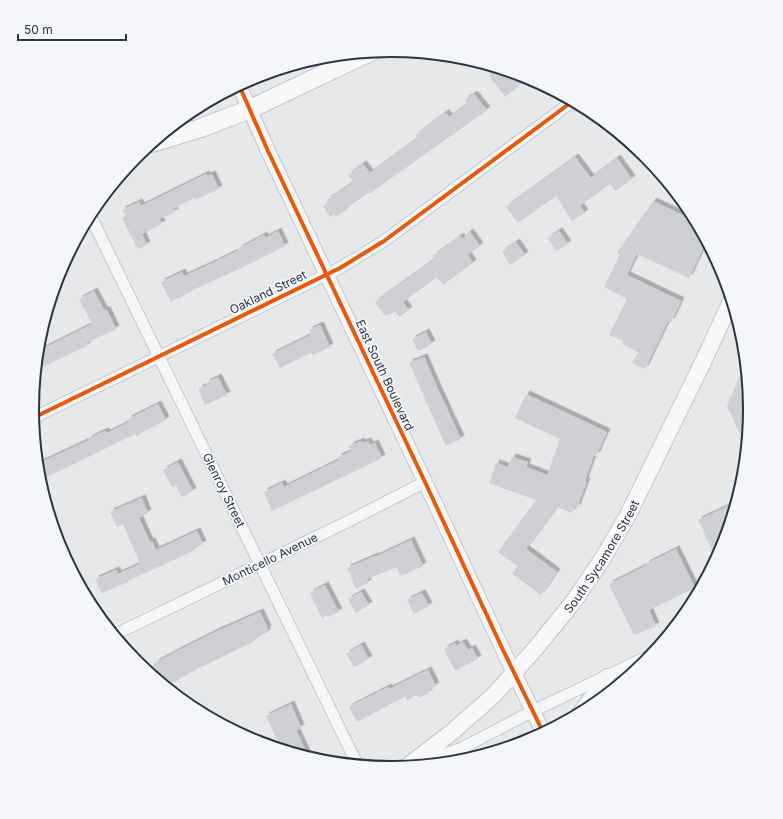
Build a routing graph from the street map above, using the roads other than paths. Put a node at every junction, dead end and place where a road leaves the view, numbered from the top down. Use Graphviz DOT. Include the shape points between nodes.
graph roads {
  1 [pos="355,59"];
  2 [pos="242,91"];
  3 [pos="569,104"];
  4 [pos="250,109"];
  5 [pos="166,139"];
  6 [pos="93,222"];
  7 [pos="327,275"];
  8 [pos="729,307"];
  9 [pos="159,357"];
  10 [pos="39,415"];
  11 [pos="425,482"];
  12 [pos="259,564"];
  13 [pos="119,633"];
  14 [pos="639,660"];
  15 [pos="514,672"];
  16 [pos="607,676"];
  17 [pos="587,703"];
  18 [pos="533,711"];
  19 [pos="541,728"];
  20 [pos="355,760"];
  21 [pos="426,760"];
  22 [pos="414,761"];
  1 -- 4 [label="main road"];
  2 -- 4 [label="street, East South Boulevard"];
  3 -- 7 [label="street, Oakland Street" via="384,241"];
  4 -- 5 [label="main road"];
  4 -- 7 [label="street, East South Boulevard"];
  6 -- 9 [label="street, Glenroy Street"];
  7 -- 9 [label="street, Oakland Street"];
  7 -- 11 [label="street, East South Boulevard"];
  8 -- 15 [label="main road, South Sycamore Street" via="628,516 574,601"];
  9 -- 10 [label="street, Oakland Street"];
  9 -- 12 [label="street, Glenroy Street"];
  11 -- 12 [label="street, Monticello Avenue" via="349,522"];
  11 -- 15 [label="street, East South Boulevard"];
  12 -- 13 [label="street, Monticello Avenue"];
  12 -- 20 [label="street, Glenroy Street"];
  14 -- 16 [label="street, South Sycamore Street"];
  15 -- 18 [label="street, East South Boulevard"];
  15 -- 22 [label="main road, South Sycamore Street" via="494,695"];
  16 -- 17 [label="street"];
  16 -- 18 [label="street, South Sycamore Street"];
  18 -- 19 [label="street, East South Boulevard"];
  18 -- 21 [label="street, South Sycamore Street" via="460,748"];
}
